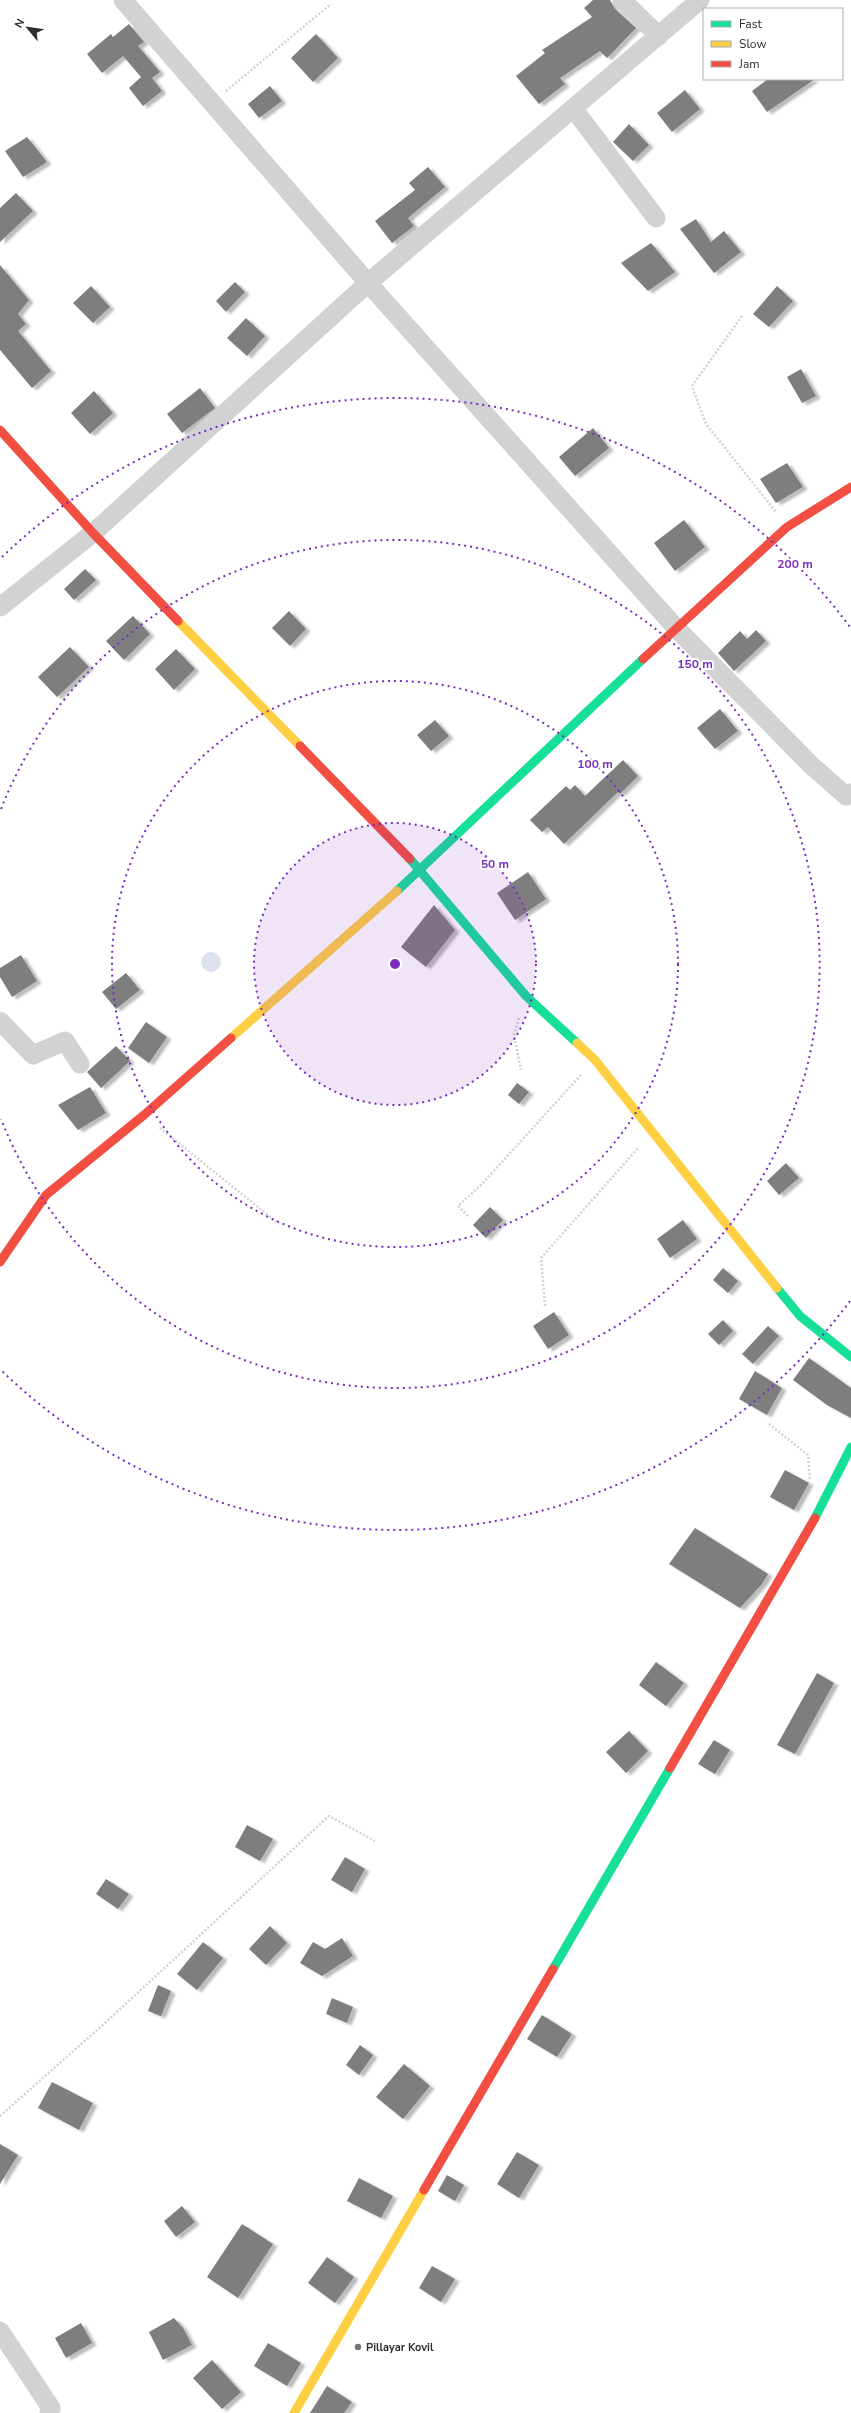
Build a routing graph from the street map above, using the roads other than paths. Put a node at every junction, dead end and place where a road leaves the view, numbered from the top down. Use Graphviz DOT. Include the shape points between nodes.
graph roads {
  1 [pos="123,0"];
  2 [pos="622,0"];
  3 [pos="700,0"];
  4 [pos="659,36"];
  5 [pos="573,108"];
  6 [pos="656,218"];
  7 [pos="368,284"];
  8 [pos="0,430"];
  9 [pos="851,487"];
  10 [pos="93,533"];
  11 [pos="0,607"];
  12 [pos="676,628"];
  13 [pos="851,793"];
  14 [pos="422,870"];
  15 [pos="0,1021"];
  16 [pos="80,1064"];
  17 [pos="0,1262"];
  18 [pos="851,1357"];
  19 [pos="851,1447"];
  20 [pos="0,2331"];
  21 [pos="49,2413"];
  22 [pos="294,2413"];
  1 -- 7 [label="street"];
  2 -- 4 [label="street"];
  3 -- 4 [label="street"];
  4 -- 5 [label="street"];
  5 -- 6 [label="street"];
  5 -- 7 [label="street"];
  7 -- 10 [label="street"];
  7 -- 12 [label="street"];
  8 -- 10 [label="street"];
  9 -- 12 [label="street" via="787,527"];
  10 -- 11 [label="street"];
  10 -- 14 [label="street"];
  12 -- 13 [label="street" via="811,765 846,796"];
  12 -- 14 [label="street"];
  14 -- 17 [label="street" via="144,1115 46,1195"];
  14 -- 18 [label="street" via="526,996 595,1060 800,1316"];
  15 -- 16 [label="street" via="33,1055 64,1041"];
  19 -- 22 [label="street" via="813,1522"];
  20 -- 21 [label="street" via="51,2408"];
}
